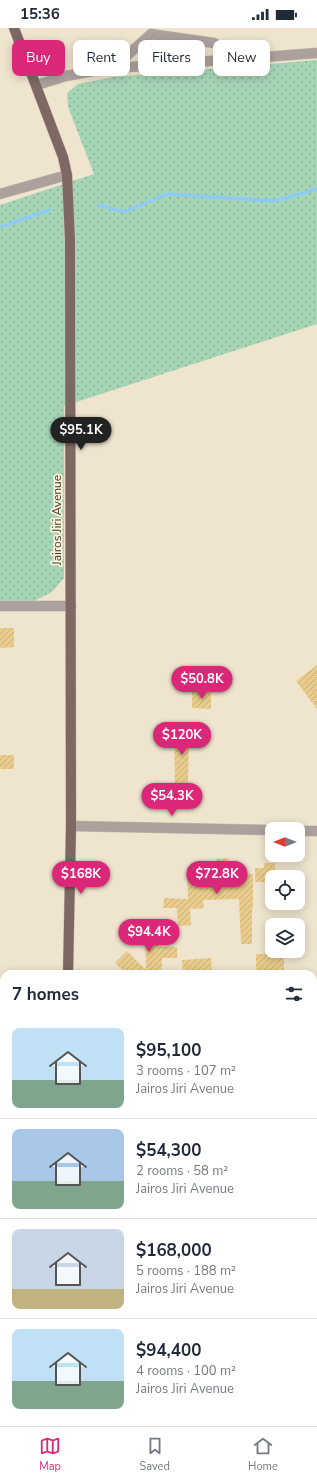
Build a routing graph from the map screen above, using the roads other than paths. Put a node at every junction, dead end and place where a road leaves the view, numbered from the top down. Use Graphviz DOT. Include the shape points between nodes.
graph roads {
  1 [pos="14,28"];
  2 [pos="213,43"];
  3 [pos="130,53"];
  4 [pos="317,53"];
  5 [pos="270,56"];
  6 [pos="213,60"];
  7 [pos="130,67"];
  8 [pos="73,75"];
  9 [pos="37,85"];
  10 [pos="67,175"];
  11 [pos="0,194"];
  12 [pos="0,606"];
  13 [pos="71,606"];
  14 [pos="71,826"];
  15 [pos="265,830"];
  16 [pos="305,831"];
  17 [pos="317,831"];
  18 [pos="68,969"];
  1 -- 9 [label="main road, Jairos Jiri Avenue"];
  2 -- 3 [label="street" via="151,34"];
  4 -- 5 [label="street"];
  6 -- 7 [label="street"];
  8 -- 9 [label="street"];
  9 -- 10 [label="main road, Jairos Jiri Avenue"];
  10 -- 11 [label="street"];
  10 -- 13 [label="main road, Jairos Jiri Avenue" via="70,240"];
  12 -- 13 [label="street"];
  13 -- 14 [label="main road, Jairos Jiri Avenue"];
  14 -- 15 [label="street"];
  14 -- 18 [label="main road, Jairos Jiri Avenue"];
  16 -- 17 [label="street"];
}
